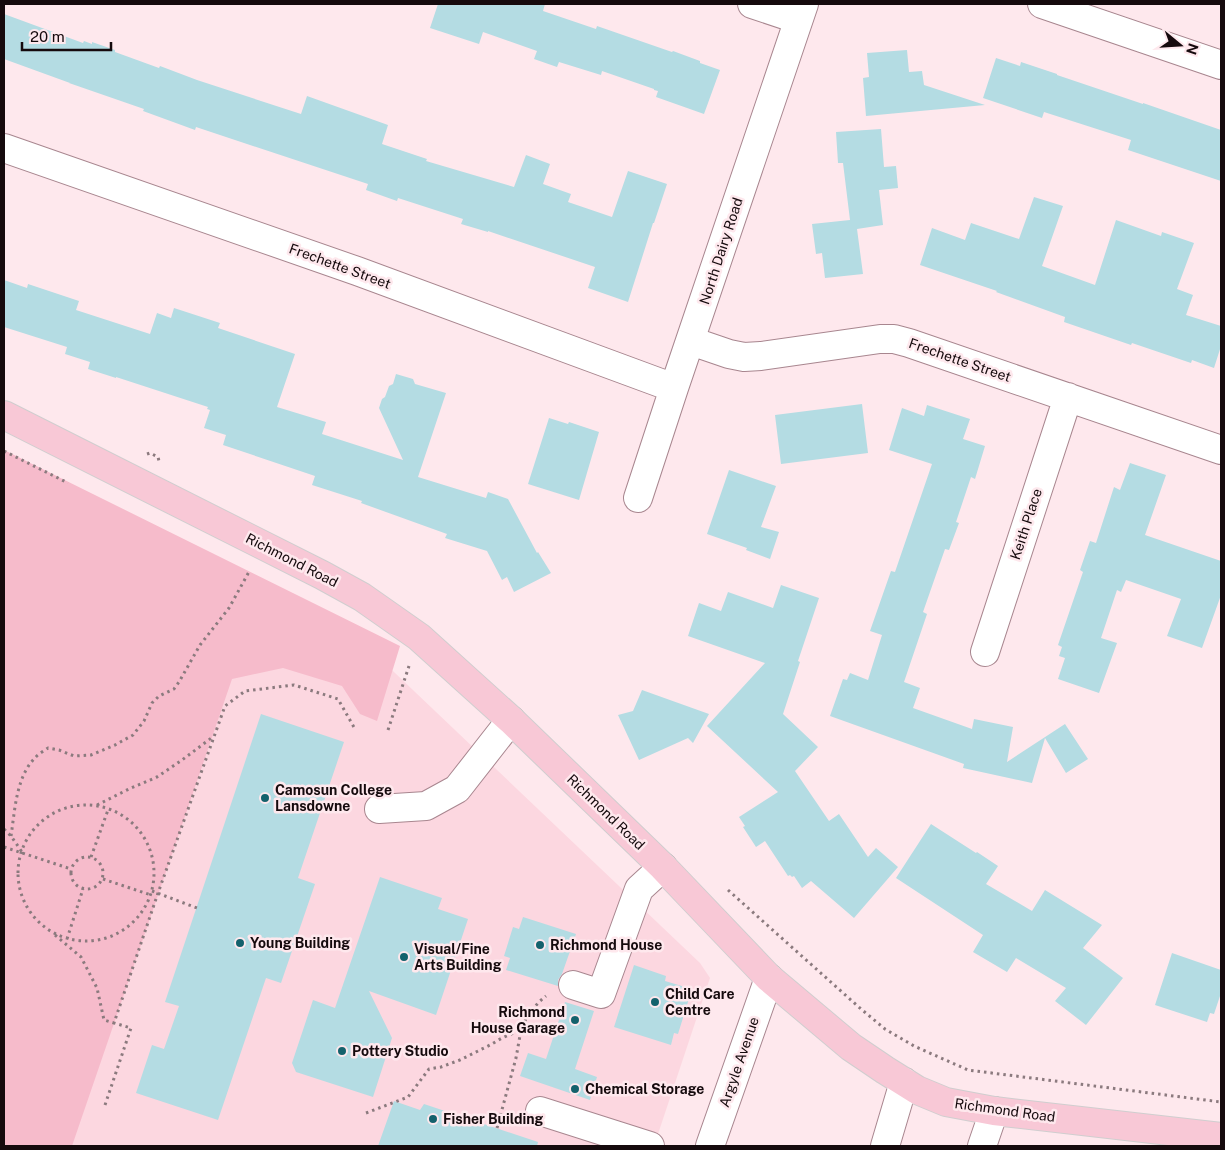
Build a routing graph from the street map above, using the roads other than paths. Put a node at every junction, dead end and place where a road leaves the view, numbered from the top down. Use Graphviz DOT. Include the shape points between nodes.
graph roads {
  1 [pos="752,4"];
  2 [pos="1042,4"];
  3 [pos="801,12"];
  4 [pos="1221,65"];
  5 [pos="4,148"];
  6 [pos="690,341"];
  7 [pos="674,388"];
  8 [pos="1068,397"];
  9 [pos="4,415"];
  10 [pos="1221,450"];
  11 [pos="638,498"];
  12 [pos="985,652"];
  13 [pos="511,720"];
  14 [pos="379,809"];
  15 [pos="663,867"];
  16 [pos="769,978"];
  17 [pos="573,985"];
  18 [pos="904,1082"];
  19 [pos="540,1111"];
  20 [pos="994,1111"];
  21 [pos="1221,1137"];
  22 [pos="650,1146"];
  23 [pos="710,1146"];
  24 [pos="885,1146"];
  25 [pos="982,1146"];
  1 -- 3 [label="street"];
  2 -- 4 [label="street"];
  3 -- 6 [label="street, North Dairy Road"];
  5 -- 7 [label="street, Frechette Street" via="357,271"];
  6 -- 7 [label="street, North Dairy Road"];
  6 -- 8 [label="street, Frechette Street" via="744,357 894,339"];
  7 -- 11 [label="street, North Dairy Road"];
  8 -- 10 [label="street, Frechette Street"];
  8 -- 12 [label="street, Keith Place"];
  9 -- 13 [label="main road, Richmond Road" via="362,597 418,637"];
  13 -- 14 [label="street" via="456,789 426,806"];
  13 -- 15 [label="main road, Richmond Road"];
  15 -- 16 [label="main road, Richmond Road"];
  15 -- 17 [label="street" via="639,889 601,994"];
  16 -- 18 [label="main road, Richmond Road" via="851,1047"];
  16 -- 23 [label="street, Argyle Avenue"];
  18 -- 20 [label="main road, Richmond Road" via="946,1102"];
  18 -- 24 [label="street"];
  19 -- 22 [label="street"];
  20 -- 21 [label="main road, Richmond Road"];
  20 -- 25 [label="street"];
}
